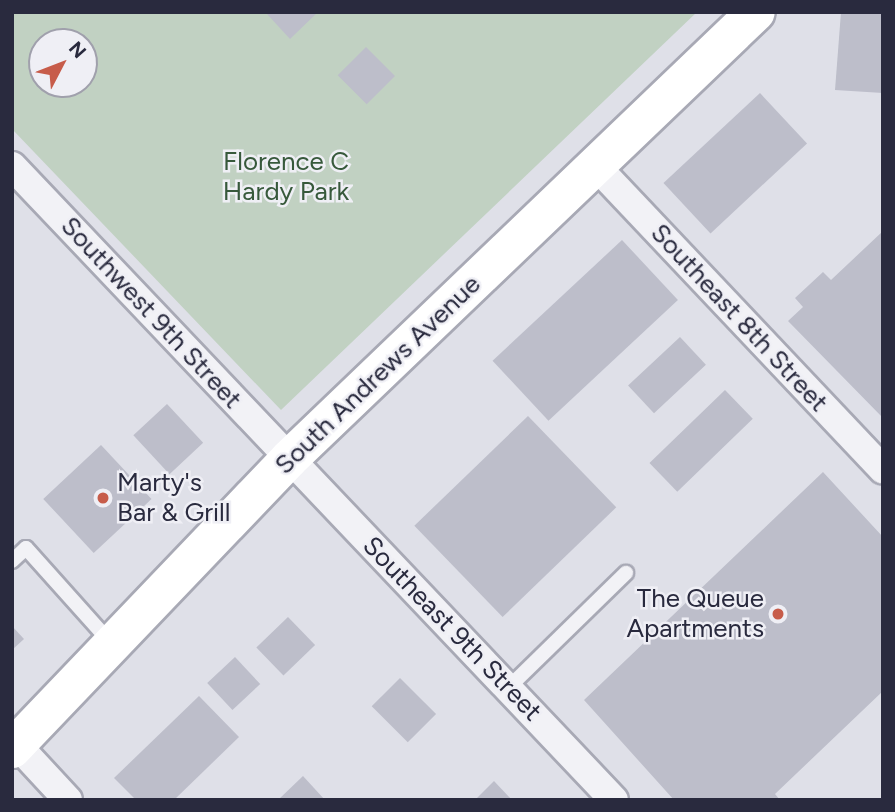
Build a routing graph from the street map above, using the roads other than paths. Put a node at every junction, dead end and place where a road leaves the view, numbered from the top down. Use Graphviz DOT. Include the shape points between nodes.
graph roads {
  1 [pos="755,12"];
  2 [pos="595,165"];
  3 [pos="12,166"];
  4 [pos="289,459"];
  5 [pos="883,470"];
  6 [pos="12,561"];
  7 [pos="626,573"];
  8 [pos="113,646"];
  9 [pos="508,688"];
  10 [pos="14,747"];
  11 [pos="68,800"];
  12 [pos="614,800"];
  1 -- 2 [label="main road, South Andrews Avenue"];
  2 -- 4 [label="main road, South Andrews Avenue"];
  2 -- 5 [label="street, Southeast 8th Street"];
  3 -- 4 [label="street, Southwest 9th Street"];
  4 -- 8 [label="main road, South Andrews Avenue"];
  4 -- 9 [label="street, Southeast 9th Street"];
  6 -- 8 [label="lane" via="26,548"];
  7 -- 9 [label="lane"];
  8 -- 10 [label="main road, South Andrews Avenue"];
  9 -- 12 [label="street, Southeast 9th Street"];
  10 -- 11 [label="street"];
}
